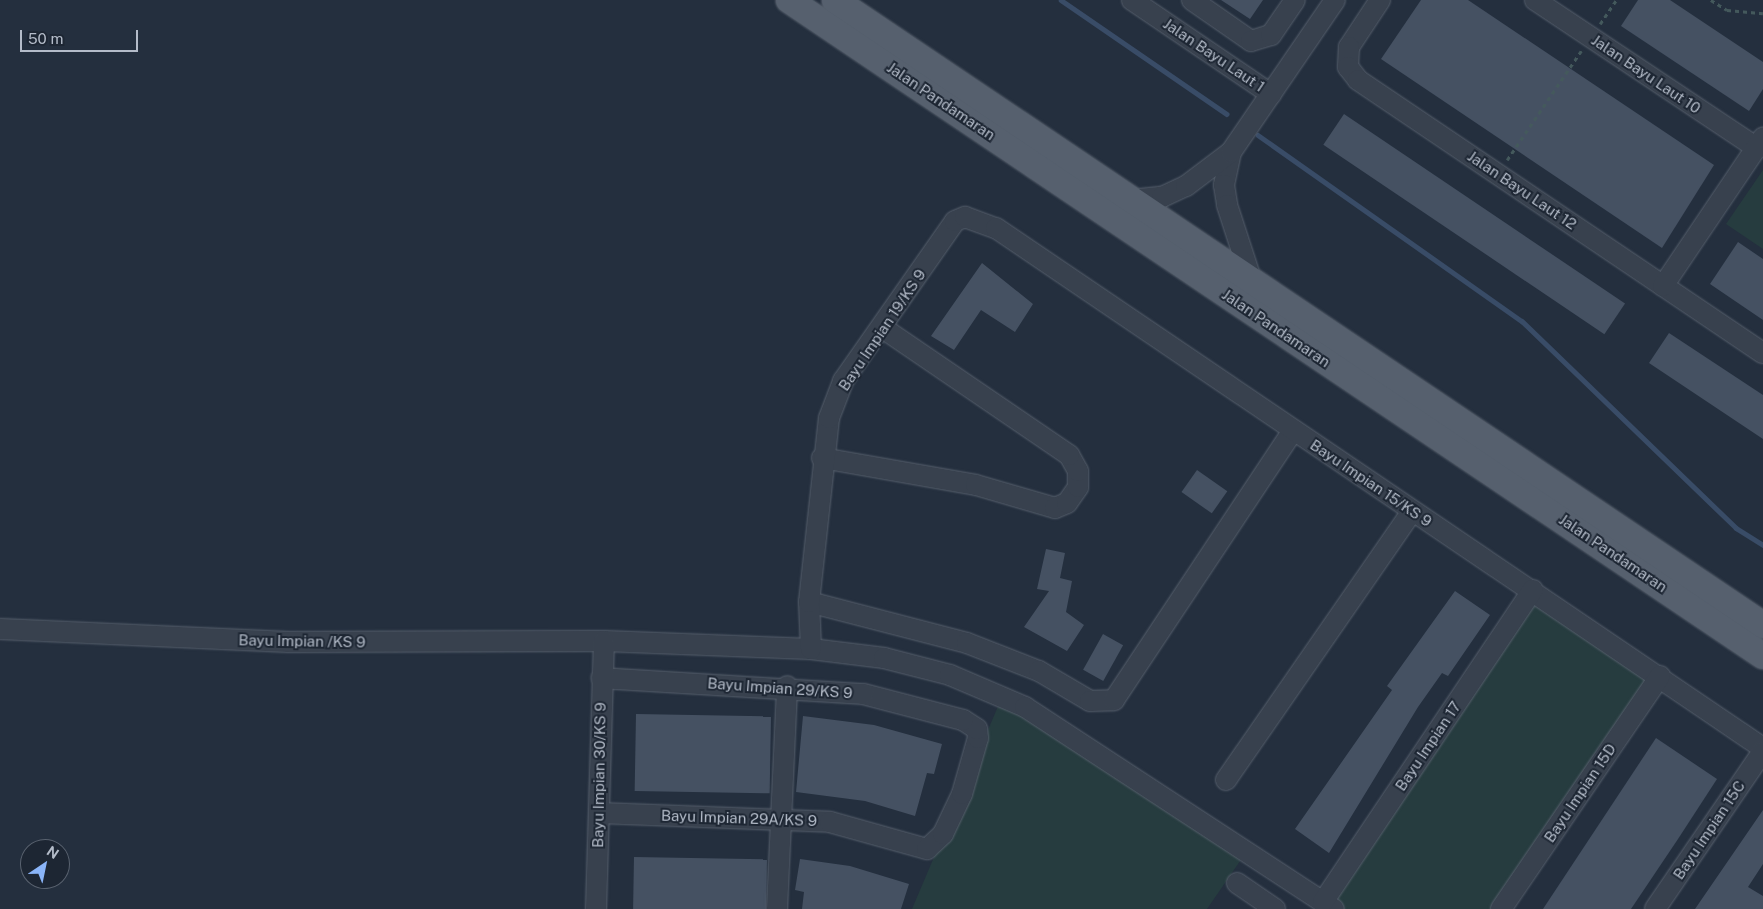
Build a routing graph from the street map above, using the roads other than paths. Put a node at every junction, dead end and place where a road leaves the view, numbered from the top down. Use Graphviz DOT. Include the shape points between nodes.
graph roads {
  1 [pos="789,0"];
  2 [pos="835,0"];
  3 [pos="1132,0"];
  4 [pos="1192,0"];
  5 [pos="1295,0"];
  6 [pos="1335,0"];
  7 [pos="1380,0"];
  8 [pos="1534,0"];
  9 [pos="1271,94"];
  10 [pos="1760,143"];
  11 [pos="1231,152"];
  12 [pos="1131,200"];
  13 [pos="978,219"];
  14 [pos="1252,282"];
  15 [pos="1663,286"];
  16 [pos="883,328"];
  17 [pos="1763,353"];
  18 [pos="1293,430"];
  19 [pos="822,458"];
  20 [pos="1412,511"];
  21 [pos="1534,590"];
  22 [pos="809,602"];
  23 [pos="1763,625"];
  24 [pos="0,628"];
  25 [pos="604,642"];
  26 [pos="812,648"];
  27 [pos="1763,656"];
  28 [pos="1660,676"];
  29 [pos="601,678"];
  30 [pos="787,686"];
  31 [pos="1763,749"];
  32 [pos="1226,780"];
  33 [pos="962,794"];
  34 [pos="599,813"];
  35 [pos="782,817"];
  36 [pos="1237,883"];
  37 [pos="1328,905"];
  38 [pos="596,909"];
  39 [pos="777,909"];
  40 [pos="1275,909"];
  41 [pos="1501,909"];
  42 [pos="1655,909"];
  1 -- 27 [label="main road, Jalan Pandamaran"];
  2 -- 12 [label="main road, Jalan Pandamaran"];
  3 -- 9 [label="street, Jalan Bayu Laut 1"];
  4 -- 5 [label="street" via="1251,41 1271,35"];
  6 -- 9 [label="street"];
  7 -- 15 [label="street, Jalan Bayu Laut 12" via="1348,47 1348,67 1358,80"];
  8 -- 10 [label="street, Jalan Bayu Laut 10"];
  9 -- 11 [label="street"];
  10 -- 15 [label="street"];
  11 -- 12 [label="street" via="1186,186 1162,197"];
  11 -- 14 [label="street" via="1224,185 1227,205"];
  12 -- 14 [label="main road, Jalan Pandamaran"];
  13 -- 16 [label="street, Bayu Impian 19/KS 9" via="955,221"];
  13 -- 18 [label="street, Bayu Impian 15/KS 9"];
  14 -- 23 [label="main road, Jalan Pandamaran"];
  15 -- 17 [label="street, Jalan Bayu Laut 12"];
  16 -- 19 [label="street, Bayu Impian 19/KS 9" via="843,381 829,418"];
  16 -- 19 [label="street" via="1069,455 1078,471 1078,487 1067,503 1055,508 976,485"];
  18 -- 20 [label="street, Bayu Impian 15/KS 9"];
  18 -- 22 [label="street" via="1114,700 1090,701 1039,671 967,643"];
  19 -- 22 [label="street, Bayu Impian 19/KS 9"];
  20 -- 21 [label="street, Bayu Impian 15/KS 9"];
  20 -- 32 [label="street"];
  21 -- 28 [label="street, Bayu Impian 15/KS 9"];
  21 -- 37 [label="street, Bayu Impian 17"];
  22 -- 26 [label="street, Bayu Impian 19/KS 9"];
  24 -- 25 [label="street, Bayu Impian /KS 9" via="289,642"];
  25 -- 26 [label="street, Bayu Impian /KS 9"];
  25 -- 29 [label="street, Bayu Impian 30/KS 9"];
  26 -- 37 [label="street, Bayu Impian /KS 9" via="884,658 950,674 1025,707"];
  28 -- 31 [label="street, Bayu Impian 15/KS 9"];
  28 -- 41 [label="street, Bayu Impian 15D"];
  29 -- 30 [label="street, Bayu Impian 29/KS 9"];
  29 -- 34 [label="street, Bayu Impian 30/KS 9"];
  30 -- 33 [label="street, Bayu Impian 29/KS 9" via="889,699 963,720 977,729 978,738"];
  30 -- 35 [label="street"];
  31 -- 42 [label="street, Bayu Impian 15C"];
  33 -- 35 [label="street, Bayu Impian 29A/KS 9" via="943,834 927,849 830,822"];
  34 -- 35 [label="street, Bayu Impian 29A/KS 9"];
  34 -- 38 [label="street, Bayu Impian 30/KS 9"];
  35 -- 39 [label="street"];
  36 -- 40 [label="street"];
}
